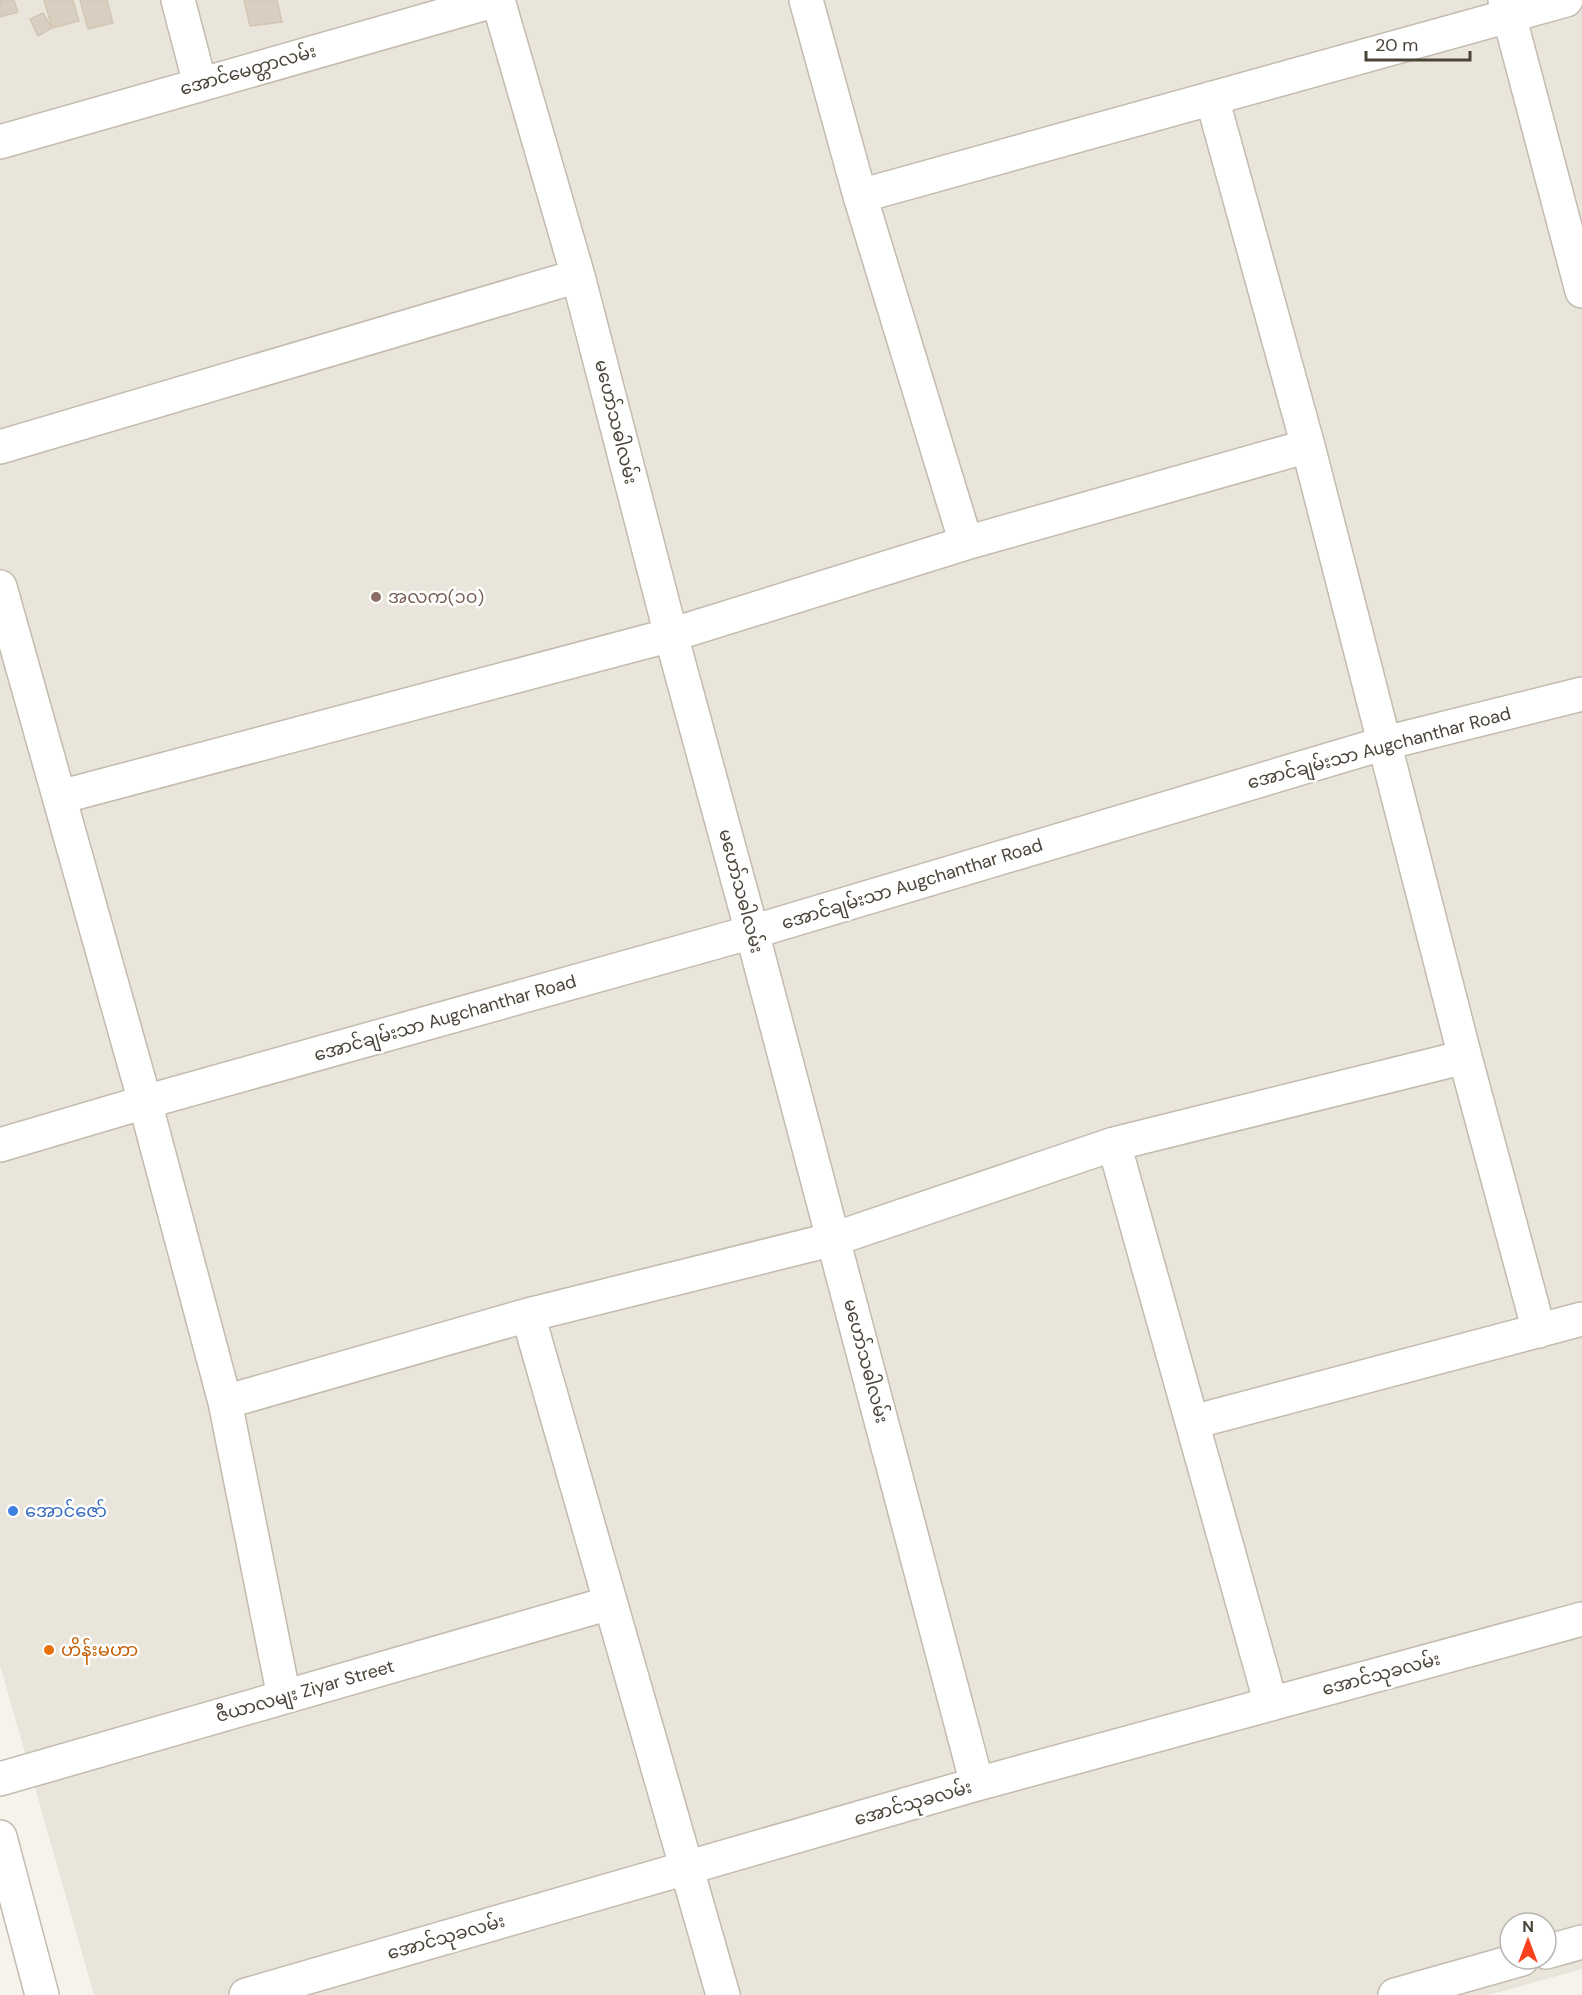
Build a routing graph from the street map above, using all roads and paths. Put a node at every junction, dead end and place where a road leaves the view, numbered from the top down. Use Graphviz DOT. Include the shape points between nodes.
graph roads {
  1 [pos="178,0"];
  2 [pos="498,0"];
  3 [pos="806,0"];
  4 [pos="1566,0"];
  5 [pos="1507,8"];
  6 [pos="200,84"];
  7 [pos="1212,98"];
  8 [pos="0,142"];
  9 [pos="860,196"];
  10 [pos="578,276"];
  11 [pos="1582,291"];
  12 [pos="1308,446"];
  13 [pos="0,447"];
  14 [pos="966,543"];
  15 [pos="0,587"];
  16 [pos="670,635"];
  17 [pos="1582,694"];
  18 [pos="1385,743"];
  19 [pos="60,797"];
  20 [pos="752,932"];
  21 [pos="1465,1057"];
  22 [pos="146,1102"];
  23 [pos="1114,1144"];
  24 [pos="0,1145"];
  25 [pos="834,1239"];
  26 [pos="528,1315"];
  27 [pos="1582,1319"];
  28 [pos="1539,1331"];
  29 [pos="225,1402"];
  30 [pos="1193,1422"];
  31 [pos="610,1602"];
  32 [pos="1582,1619"];
  33 [pos="284,1697"];
  34 [pos="1271,1704"];
  35 [pos="0,1779"];
  36 [pos="977,1784"];
  37 [pos="0,1837"];
  38 [pos="686,1868"];
  39 [pos="1582,1942"];
  40 [pos="1558,1949"];
  41 [pos="1498,1966"];
  42 [pos="42,1995"];
  43 [pos="246,1995"];
  44 [pos="723,1995"];
  45 [pos="1395,1995"];
  1 -- 6 [label="street"];
  2 -- 6 [label="street, အောင်မေတ္တာလမ်း"];
  2 -- 10 [label="street, မဟော်သဓါလမ်း"];
  3 -- 9 [label="street"];
  4 -- 5 [label="street"];
  5 -- 7 [label="street"];
  5 -- 11 [label="street"];
  6 -- 8 [label="street, အောင်မေတ္တာလမ်း"];
  7 -- 9 [label="street"];
  7 -- 12 [label="street"];
  9 -- 14 [label="street"];
  10 -- 13 [label="street"];
  10 -- 16 [label="street, မဟော်သဓါလမ်း"];
  12 -- 14 [label="street"];
  12 -- 18 [label="street"];
  14 -- 16 [label="street"];
  15 -- 19 [label="street"];
  16 -- 19 [label="street"];
  16 -- 20 [label="street, မဟော်သဓါလမ်း"];
  17 -- 18 [label="street, အောင်ချမ်းသာ Augchanthar Road"];
  18 -- 20 [label="street, အောင်ချမ်းသာ Augchanthar Road"];
  18 -- 21 [label="street"];
  19 -- 22 [label="street"];
  20 -- 22 [label="street, အောင်ချမ်းသာ Augchanthar Road"];
  20 -- 25 [label="street, မဟော်သဓါလမ်း"];
  21 -- 23 [label="street"];
  21 -- 28 [label="street"];
  22 -- 24 [label="street, အောင်ချမ်းသာ Augchanthar Road"];
  22 -- 29 [label="street"];
  23 -- 25 [label="street"];
  23 -- 30 [label="street"];
  25 -- 26 [label="street"];
  25 -- 36 [label="street, မဟော်သဓါလမ်း"];
  26 -- 29 [label="street"];
  26 -- 31 [label="street"];
  27 -- 28 [label="street"];
  28 -- 30 [label="street"];
  29 -- 33 [label="street"];
  30 -- 34 [label="street"];
  31 -- 33 [label="street, ဇီယာလမျး Ziyar Street"];
  31 -- 38 [label="street"];
  32 -- 34 [label="street, အောင်သုခလမ်း"];
  33 -- 35 [label="street, ဇီယာလမျး Ziyar Street"];
  34 -- 36 [label="street, အောင်သုခလမ်း"];
  36 -- 38 [label="street, အောင်သုခလမ်း"];
  37 -- 42 [label="street"];
  38 -- 43 [label="street, အောင်သုခလမ်း"];
  38 -- 44 [label="street"];
  39 -- 40 [label="street"];
  41 -- 45 [label="street"];
}
